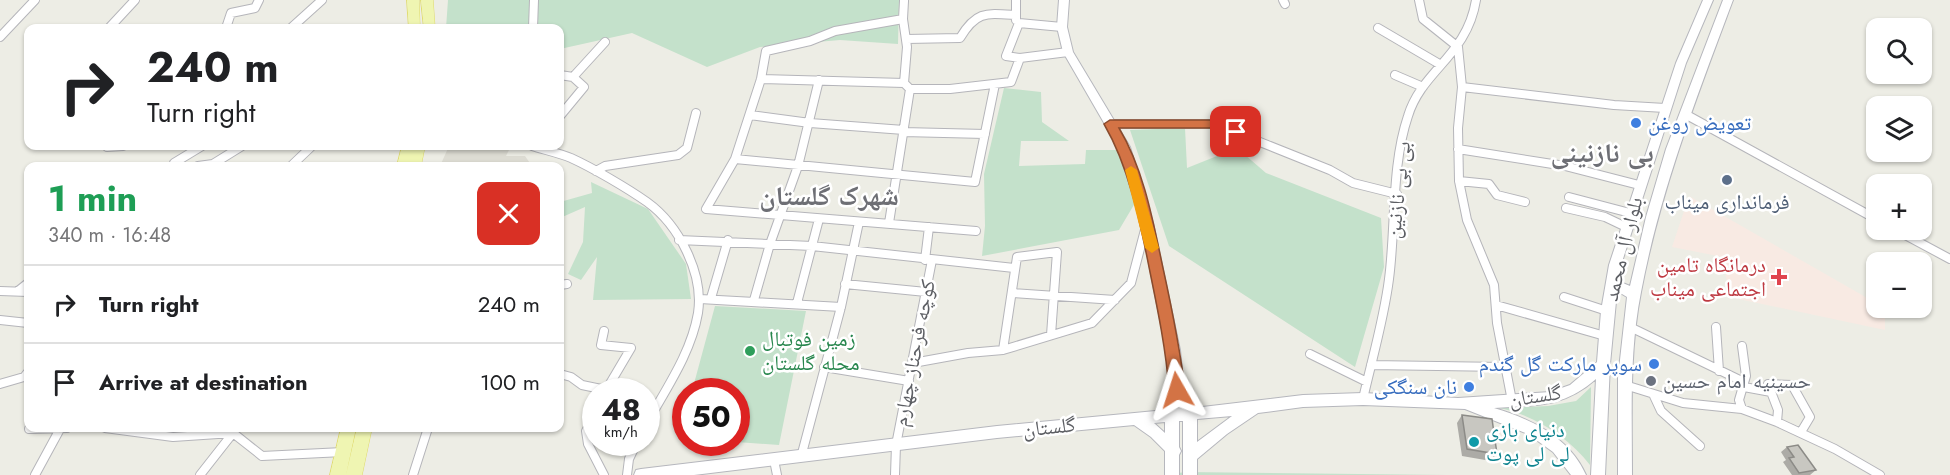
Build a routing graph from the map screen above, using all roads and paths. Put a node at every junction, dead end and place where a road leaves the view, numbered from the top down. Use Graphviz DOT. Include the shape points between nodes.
graph roads {
  1 [pos="35,0"];
  2 [pos="135,0"];
  3 [pos="260,0"];
  4 [pos="321,0"];
  5 [pos="534,0"];
  6 [pos="1016,0"];
  7 [pos="1064,0"];
  8 [pos="1419,0"];
  9 [pos="1476,0"];
  10 [pos="1708,0"];
  11 [pos="1728,0"];
  12 [pos="904,1"];
  13 [pos="427,4"];
  14 [pos="413,6"];
  15 [pos="1015,15"];
  16 [pos="903,19"];
  17 [pos="1019,23"];
  18 [pos="113,24"];
  19 [pos="227,24"];
  20 [pos="295,24"];
  21 [pos="415,24"];
  22 [pos="430,24"];
  23 [pos="533,24"];
  24 [pos="1062,27"];
  25 [pos="1378,28"];
  26 [pos="1692,36"];
  27 [pos="0,37"];
  28 [pos="906,39"];
  29 [pos="604,42"];
  30 [pos="1711,44"];
  31 [pos="1458,47"];
  32 [pos="1068,52"];
  33 [pos="1020,58"];
  34 [pos="1441,64"];
  35 [pos="1395,75"];
  36 [pos="564,76"];
  37 [pos="573,77"];
  38 [pos="761,79"];
  39 [pos="819,80"];
  40 [pos="995,84"];
  41 [pos="907,86"];
  42 [pos="1423,87"];
  43 [pos="1462,87"];
  44 [pos="1665,108"];
  45 [pos="564,111"];
  46 [pos="696,113"];
  47 [pos="1685,114"];
  48 [pos="750,115"];
  49 [pos="810,123"];
  50 [pos="1110,124"];
  51 [pos="903,131"];
  52 [pos="985,134"];
  53 [pos="1458,149"];
  54 [pos="196,150"];
  55 [pos="237,150"];
  56 [pos="308,150"];
  57 [pos="546,150"];
  58 [pos="735,159"];
  59 [pos="179,162"];
  60 [pos="221,162"];
  61 [pos="295,162"];
  62 [pos="798,166"];
  63 [pos="596,171"];
  64 [pos="896,174"];
  65 [pos="1459,182"];
  66 [pos="1640,185"];
  67 [pos="1397,194"];
  68 [pos="1569,197"];
  69 [pos="1525,202"];
  70 [pos="1566,208"];
  71 [pos="1630,213"];
  72 [pos="1866,214"];
  73 [pos="780,217"];
  74 [pos="819,219"];
  75 [pos="859,222"];
  76 [pos="889,223"];
  77 [pos="1147,223"];
  78 [pos="929,227"];
  79 [pos="1626,227"];
  80 [pos="976,231"];
  81 [pos="680,240"];
  82 [pos="728,240"];
  83 [pos="1915,240"];
  84 [pos="771,243"];
  85 [pos="812,246"];
  86 [pos="854,251"];
  87 [pos="1950,259"];
  88 [pos="929,260"];
  89 [pos="1014,268"];
  90 [pos="1612,283"];
  91 [pos="845,284"];
  92 [pos="24,286"];
  93 [pos="0,291"];
  94 [pos="18,291"];
  95 [pos="24,292"];
  96 [pos="926,292"];
  97 [pos="1012,293"];
  98 [pos="1634,294"];
  99 [pos="1054,296"];
  100 [pos="1564,297"];
  101 [pos="711,298"];
  102 [pos="699,299"];
  103 [pos="754,300"];
  104 [pos="1115,300"];
  105 [pos="797,303"];
  106 [pos="1496,305"];
  107 [pos="841,307"];
  108 [pos="1607,310"];
  109 [pos="0,320"];
  110 [pos="24,323"];
  111 [pos="1630,327"];
  112 [pos="1716,327"];
  113 [pos="604,331"];
  114 [pos="1051,336"];
  115 [pos="1605,336"];
  116 [pos="1742,346"];
  117 [pos="1003,350"];
  118 [pos="1310,354"];
  119 [pos="913,363"];
  120 [pos="1603,364"];
  121 [pos="1371,365"];
  122 [pos="824,367"];
  123 [pos="1504,367"];
  124 [pos="1719,371"];
  125 [pos="564,375"];
  126 [pos="24,377"];
  127 [pos="614,378"];
  128 [pos="909,381"];
  129 [pos="1367,382"];
  130 [pos="0,384"];
  131 [pos="582,385"];
  132 [pos="1625,385"];
  133 [pos="1744,385"];
  134 [pos="1177,390"];
  135 [pos="1771,392"];
  136 [pos="1654,396"];
  137 [pos="660,397"];
  138 [pos="1363,399"];
  139 [pos="1512,401"];
  140 [pos="1458,404"];
  141 [pos="1255,408"];
  142 [pos="1742,409"];
  143 [pos="1190,413"];
  144 [pos="1172,415"];
  145 [pos="1135,418"];
  146 [pos="1777,422"];
  147 [pos="61,432"];
  148 [pos="135,432"];
  149 [pos="347,432"];
  150 [pos="363,432"];
  151 [pos="427,432"];
  152 [pos="1801,432"];
  153 [pos="233,433"];
  154 [pos="896,445"];
  155 [pos="1700,447"];
  156 [pos="1174,451"];
  157 [pos="343,452"];
  158 [pos="1191,455"];
  159 [pos="594,456"];
  160 [pos="630,456"];
  161 [pos="801,457"];
  162 [pos="774,460"];
  163 [pos="35,475"];
  164 [pos="199,475"];
  165 [pos="338,475"];
  166 [pos="354,475"];
  167 [pos="413,475"];
  168 [pos="604,475"];
  169 [pos="627,475"];
  170 [pos="640,475"];
  171 [pos="777,475"];
  172 [pos="895,475"];
  173 [pos="1172,475"];
  174 [pos="1190,475"];
  175 [pos="1579,475"];
  176 [pos="1598,475"];
  177 [pos="1625,475"];
  178 [pos="1880,475"];
  1 -- 27 [label="street"];
  2 -- 18 [label="street"];
  3 -- 19 [label="street" via="255,8 231,13"];
  4 -- 20 [label="street"];
  5 -- 23 [label="street"];
  6 -- 15 [label="street"];
  7 -- 24 [label="main road"];
  8 -- 31 [label="street" via="1424,19"];
  9 -- 31 [label="street, بی بی نازنین" via="1473,19"];
  10 -- 26 [label="main road, بلوار آل محمد"];
  11 -- 30 [label="main road, بلوار آل محمد"];
  12 -- 16 [label="street"];
  13 -- 14 [label="main road"];
  13 -- 22 [label="main road"];
  14 -- 21 [label="main road"];
  15 -- 17 [label="street"];
  15 -- 28 [label="street" via="983,13 969,21 960,38"];
  16 -- 28 [label="street"];
  16 -- 38 [label="street" via="835,31 766,51"];
  17 -- 24 [label="street"];
  17 -- 33 [label="street" via="1006,56"];
  24 -- 32 [label="main road"];
  25 -- 34 [label="street"];
  26 -- 30 [label="main road"];
  26 -- 44 [label="main road, بلوار آل محمد"];
  28 -- 41 [label="street"];
  29 -- 37 [label="street"];
  30 -- 47 [label="main road, بلوار آل محمد"];
  31 -- 34 [label="street, بی بی نازنین"];
  31 -- 43 [label="street"];
  32 -- 33 [label="street"];
  32 -- 50 [label="main road"];
  33 -- 40 [label="street" via="1011,82"];
  34 -- 42 [label="street, بی بی نازنین"];
  35 -- 42 [label="street"];
  36 -- 37 [label="street"];
  37 -- 45 [label="street" via="585,87"];
  38 -- 39 [label="street"];
  38 -- 48 [label="street"];
  39 -- 41 [label="street"];
  39 -- 49 [label="street"];
  40 -- 41 [label="street" via="950,89"];
  40 -- 52 [label="street"];
  41 -- 51 [label="street"];
  42 -- 67 [label="street, بی بی نازنین" via="1408,114"];
  43 -- 44 [label="street"];
  43 -- 53 [label="street"];
  44 -- 66 [label="main road, بلوار آل محمد"];
  46 -- 63 [label="street" via="687,148 678,155 605,166"];
  47 -- 72 [label="street"];
  47 -- 98 [label="main road, بلوار آل محمد" via="1652,217"];
  48 -- 49 [label="street"];
  48 -- 58 [label="street"];
  49 -- 51 [label="street"];
  49 -- 62 [label="street"];
  50 -- 67 [label="street" via="1215,124 1364,187"];
  50 -- 77 [label="main road" via="1124,147"];
  51 -- 52 [label="street"];
  51 -- 64 [label="street"];
  52 -- 64 [label="street" via="975,182"];
  53 -- 65 [label="street"];
  53 -- 66 [label="street" via="1565,166"];
  54 -- 59 [label="street"];
  55 -- 60 [label="street"];
  56 -- 61 [label="street"];
  57 -- 63 [label="street"];
  58 -- 62 [label="street"];
  58 -- 73 [label="street" via="706,209"];
  62 -- 64 [label="street"];
  62 -- 73 [label="street"];
  63 -- 81 [label="street" via="657,210"];
  64 -- 76 [label="street"];
  65 -- 69 [label="street" via="1489,184 1497,195"];
  65 -- 106 [label="street" via="1467,220 1494,285"];
  66 -- 71 [label="main road, بلوار آل محمد"];
  67 -- 121 [label="street, بی بی نازنین" via="1389,280"];
  68 -- 71 [label="street"];
  70 -- 79 [label="street" via="1605,217"];
  71 -- 79 [label="main road, بلوار آل محمد"];
  73 -- 74 [label="street"];
  73 -- 84 [label="street"];
  74 -- 75 [label="street"];
  74 -- 85 [label="street"];
  75 -- 76 [label="street"];
  75 -- 86 [label="street"];
  76 -- 78 [label="street"];
  77 -- 104 [label="street" via="1131,283"];
  77 -- 134 [label="main road" via="1173,350"];
  78 -- 80 [label="street"];
  78 -- 88 [label="street, کوچه فرحناز چهارم"];
  79 -- 90 [label="main road, بلوار آل محمد"];
  81 -- 82 [label="street"];
  81 -- 102 [label="street" via="693,268"];
  82 -- 84 [label="street"];
  82 -- 101 [label="street"];
  83 -- 87 [label="street"];
  84 -- 85 [label="street"];
  84 -- 103 [label="street"];
  85 -- 86 [label="street"];
  85 -- 105 [label="street"];
  86 -- 88 [label="street"];
  86 -- 91 [label="street"];
  88 -- 89 [label="street"];
  88 -- 96 [label="street, کوچه فرحناز چهارم"];
  89 -- 97 [label="street"];
  89 -- 99 [label="street" via="1017,257 1057,252"];
  90 -- 98 [label="main road"];
  90 -- 108 [label="main road, بلوار آل محمد"];
  91 -- 96 [label="street"];
  91 -- 107 [label="street"];
  92 -- 94 [label="street"];
  93 -- 94 [label="street"];
  94 -- 95 [label="street"];
  96 -- 119 [label="street, کوچه فرحناز چهارم"];
  97 -- 99 [label="street"];
  97 -- 117 [label="street"];
  98 -- 111 [label="main road, بلوار آل محمد"];
  99 -- 104 [label="street"];
  99 -- 114 [label="street"];
  100 -- 108 [label="street"];
  101 -- 102 [label="street"];
  101 -- 103 [label="street"];
  102 -- 137 [label="street" via="688,342"];
  103 -- 105 [label="street"];
  104 -- 114 [label="street" via="1092,323"];
  105 -- 107 [label="street"];
  106 -- 115 [label="street"];
  106 -- 123 [label="street"];
  107 -- 122 [label="street"];
  108 -- 115 [label="main road, بلوار آل محمد"];
  109 -- 110 [label="street"];
  111 -- 124 [label="street"];
  111 -- 132 [label="main road, بلوار آل محمد"];
  112 -- 124 [label="street"];
  113 -- 127 [label="street" via="602,345 631,348"];
  114 -- 117 [label="street"];
  115 -- 120 [label="main road, بلوار آل محمد"];
  116 -- 133 [label="street"];
  117 -- 119 [label="street" via="968,352"];
  118 -- 129 [label="street"];
  119 -- 128 [label="street, کوچه فرحناز چهارم"];
  120 -- 139 [label="main road, گلستان" via="1575,389 1550,398"];
  120 -- 176 [label="main road, بلوار آل محمد"];
  121 -- 123 [label="street"];
  121 -- 129 [label="street, بی بی نازنین"];
  122 -- 128 [label="street"];
  122 -- 161 [label="street"];
  123 -- 139 [label="street"];
  124 -- 133 [label="street"];
  125 -- 131 [label="street"];
  126 -- 130 [label="street"];
  128 -- 154 [label="street, کوچه فرحناز چهارم"];
  129 -- 138 [label="street, بی بی نازنین"];
  132 -- 136 [label="street"];
  132 -- 177 [label="main road, بلوار آل محمد"];
  133 -- 135 [label="street"];
  133 -- 142 [label="street" via="1739,400"];
  134 -- 143 [label="main road"];
  134 -- 144 [label="main road"];
  135 -- 146 [label="street" via="1778,410"];
  135 -- 152 [label="street" via="1768,384 1792,385 1810,417"];
  136 -- 142 [label="street" via="1683,404"];
  136 -- 155 [label="street" via="1661,411"];
  138 -- 140 [label="main road, گلستان"];
  138 -- 141 [label="main road, گلستان"];
  139 -- 140 [label="main road, گلستان"];
  140 -- 175 [label="main road, گلستان" via="1509,418 1552,440"];
  141 -- 143 [label="main road, گلستان"];
  141 -- 158 [label="main road"];
  142 -- 146 [label="street"];
  143 -- 144 [label="main road, گلستان"];
  143 -- 158 [label="main road"];
  144 -- 145 [label="main road, گلستان"];
  144 -- 156 [label="main road"];
  145 -- 154 [label="main road, گلستان"];
  145 -- 156 [label="main road"];
  146 -- 152 [label="street"];
  147 -- 163 [label="street"];
  148 -- 153 [label="street" via="173,437"];
  149 -- 157 [label="main road"];
  150 -- 166 [label="main road"];
  151 -- 167 [label="street"];
  152 -- 178 [label="street"];
  153 -- 157 [label="street" via="262,456"];
  153 -- 164 [label="street"];
  154 -- 161 [label="main road, گلستان"];
  154 -- 172 [label="street, کوچه فرحناز چهارم"];
  156 -- 173 [label="main road"];
  157 -- 165 [label="main road"];
  158 -- 174 [label="main road"];
  159 -- 168 [label="street"];
  160 -- 169 [label="street"];
  161 -- 162 [label="main road, گلستان"];
  162 -- 170 [label="main road, گلستان"];
  162 -- 171 [label="street"];
}
